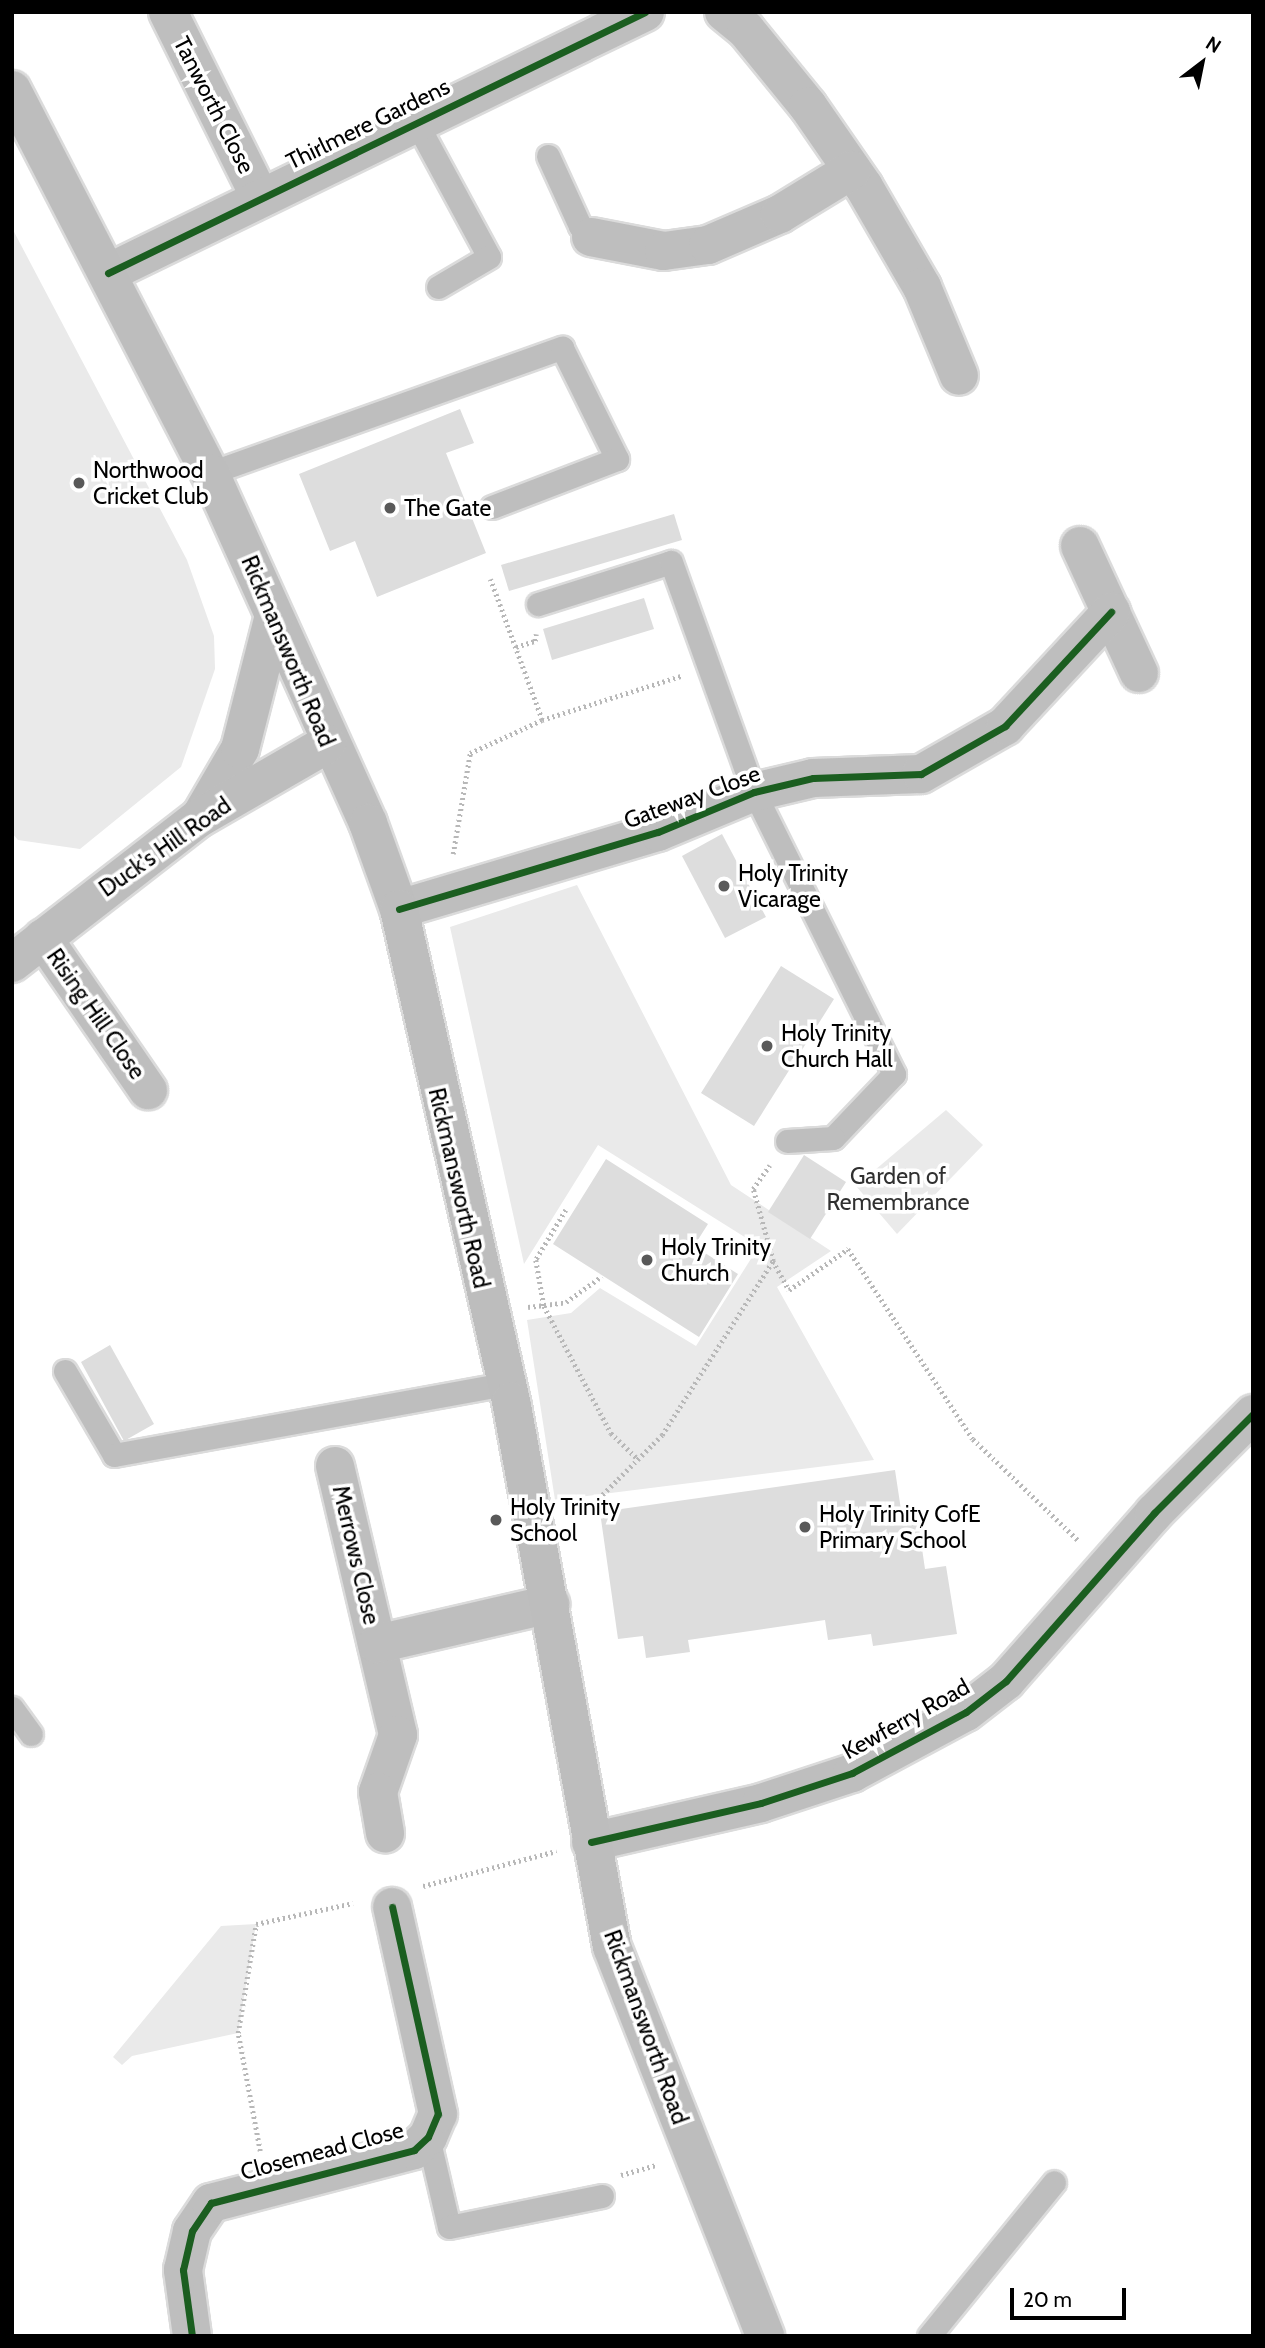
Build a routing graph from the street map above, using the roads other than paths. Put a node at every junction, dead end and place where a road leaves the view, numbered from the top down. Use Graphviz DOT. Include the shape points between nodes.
graph roads {
  1 [pos="168,12"];
  2 [pos="645,12"];
  3 [pos="724,12"];
  4 [pos="12,90"];
  5 [pos="416,122"];
  6 [pos="548,156"];
  7 [pos="852,170"];
  8 [pos="260,197"];
  9 [pos="591,237"];
  10 [pos="108,272"];
  11 [pos="438,288"];
  12 [pos="959,376"];
  13 [pos="210,473"];
  14 [pos="492,507"];
  15 [pos="1080,546"];
  16 [pos="538,604"];
  17 [pos="1111,612"];
  18 [pos="274,616"];
  19 [pos="1139,673"];
  20 [pos="327,744"];
  21 [pos="754,792"];
  22 [pos="199,818"];
  23 [pos="398,909"];
  24 [pos="43,939"];
  25 [pos="12,963"];
  26 [pos="148,1090"];
  27 [pos="787,1141"];
  28 [pos="65,1371"];
  29 [pos="506,1384"];
  30 [pos="1253,1414"];
  31 [pos="335,1466"];
  32 [pos="550,1604"];
  33 [pos="377,1644"];
  34 [pos="12,1707"];
  35 [pos="31,1734"];
  36 [pos="385,1833"];
  37 [pos="591,1842"];
  38 [pos="390,1901"];
  39 [pos="428,2137"];
  40 [pos="1054,2182"];
  41 [pos="602,2196"];
  42 [pos="192,2336"];
  43 [pos="765,2336"];
  44 [pos="929,2336"];
  1 -- 8 [label="street, Tanworth Close"];
  2 -- 5 [label="street, Thirlmere Gardens"];
  3 -- 7 [label="street" via="781,73"];
  4 -- 10 [label="main road, Rickmansworth Road"];
  5 -- 8 [label="street, Thirlmere Gardens"];
  5 -- 11 [label="lane" via="489,257"];
  6 -- 9 [label="lane" via="580,226"];
  7 -- 9 [label="street" via="780,214 708,245 664,251"];
  7 -- 12 [label="street" via="922,287"];
  8 -- 10 [label="street, Thirlmere Gardens"];
  10 -- 13 [label="main road, Rickmansworth Road"];
  13 -- 14 [label="lane" via="562,348 617,458"];
  13 -- 18 [label="main road, Rickmansworth Road"];
  15 -- 17 [label="street"];
  16 -- 21 [label="lane" via="671,562"];
  17 -- 19 [label="street"];
  17 -- 21 [label="street, Gateway Close" via="1006,726 961,756 921,774 813,778"];
  18 -- 20 [label="main road, Rickmansworth Road"];
  18 -- 22 [label="main road" via="240,749"];
  20 -- 22 [label="main road, Duck's Hill Road"];
  20 -- 23 [label="main road, Rickmansworth Road" via="368,823"];
  21 -- 23 [label="street, Gateway Close" via="658,832"];
  21 -- 27 [label="lane" via="894,1074 833,1138"];
  22 -- 24 [label="main road, Duck's Hill Road"];
  23 -- 29 [label="main road, Rickmansworth Road"];
  24 -- 25 [label="main road, Duck's Hill Road"];
  24 -- 26 [label="street, Rising Hill Close"];
  28 -- 29 [label="lane" via="114,1455"];
  29 -- 32 [label="main road, Rickmansworth Road"];
  30 -- 37 [label="street, Kewferry Road" via="1106,1567 1006,1681 965,1712 885,1756 761,1803"];
  31 -- 33 [label="street, Merrows Close"];
  32 -- 33 [label="street, Merrows Close"];
  32 -- 37 [label="main road, Rickmansworth Road"];
  33 -- 36 [label="street, Merrows Close" via="398,1735 378,1792"];
  34 -- 35 [label="lane"];
  37 -- 43 [label="main road, Rickmansworth Road" via="612,1947"];
  38 -- 39 [label="street, Closemead Close" via="438,2114"];
  39 -- 41 [label="lane" via="449,2227"];
  39 -- 42 [label="street, Closemead Close" via="414,2150 211,2203 192,2231 183,2270"];
  40 -- 44 [label="lane"];
}
